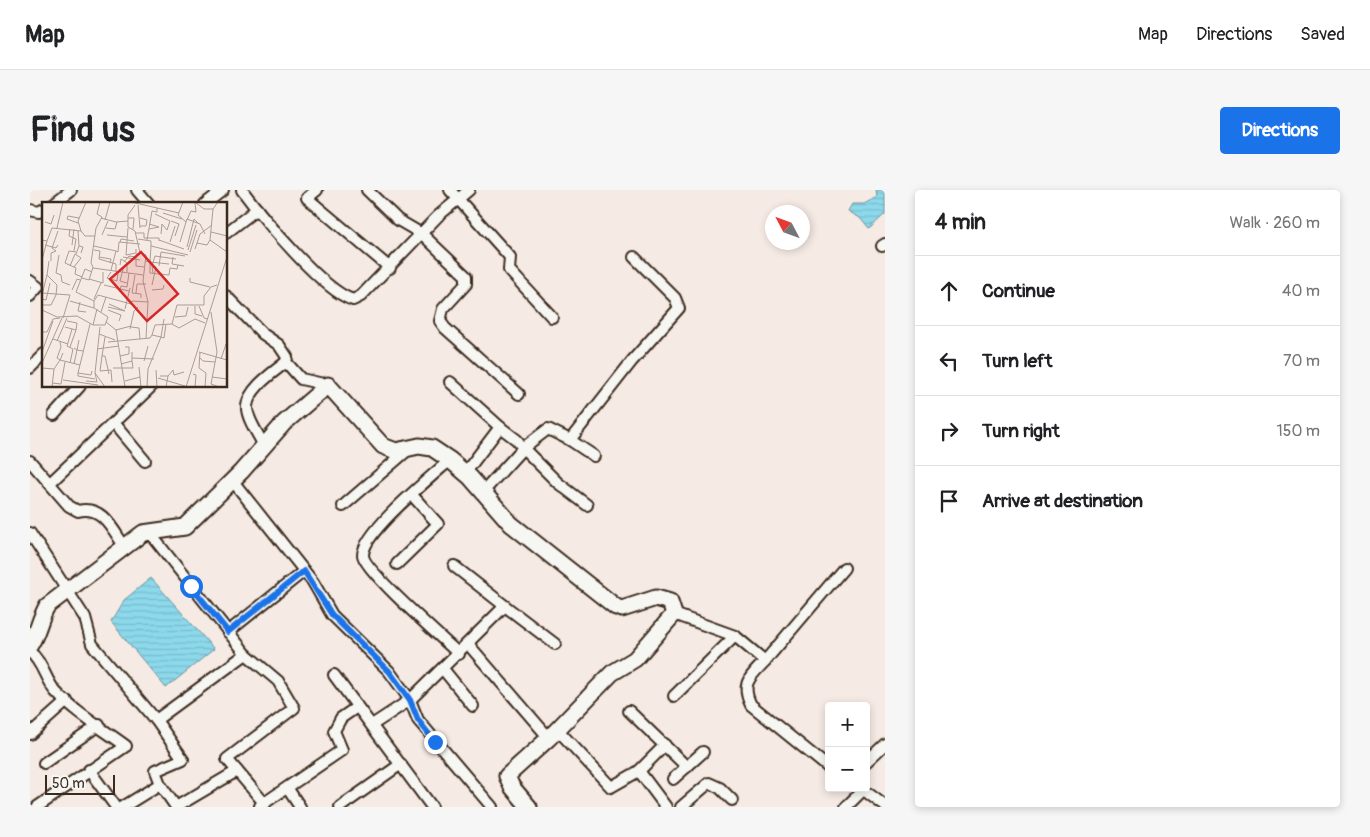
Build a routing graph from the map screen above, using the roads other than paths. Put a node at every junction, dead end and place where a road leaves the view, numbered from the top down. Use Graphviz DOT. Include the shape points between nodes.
graph roads {
  1 [pos="71,190"];
  2 [pos="137,190"];
  3 [pos="222,190"];
  4 [pos="242,190"];
  5 [pos="317,190"];
  6 [pos="367,190"];
  7 [pos="450,190"];
  8 [pos="469,190"];
  9 [pos="305,194"];
  10 [pos="458,200"];
  11 [pos="56,202"];
  12 [pos="146,202"];
  13 [pos="207,202"];
  14 [pos="256,209"];
  15 [pos="228,231"];
  16 [pos="422,234"];
  17 [pos="634,257"];
  18 [pos="390,268"];
  19 [pos="37,287"];
  20 [pos="30,296"];
  21 [pos="228,301"];
  22 [pos="552,317"];
  23 [pos="42,356"];
  24 [pos="286,362"];
  25 [pos="30,368"];
  26 [pos="450,382"];
  27 [pos="328,386"];
  28 [pos="78,388"];
  29 [pos="150,388"];
  30 [pos="518,394"];
  31 [pos="54,415"];
  32 [pos="114,424"];
  33 [pos="500,427"];
  34 [pos="570,440"];
  35 [pos="264,446"];
  36 [pos="410,448"];
  37 [pos="523,448"];
  38 [pos="594,456"];
  39 [pos="450,460"];
  40 [pos="30,461"];
  41 [pos="145,461"];
  42 [pos="465,472"];
  43 [pos="232,480"];
  44 [pos="50,483"];
  45 [pos="483,492"];
  46 [pos="412,495"];
  47 [pos="587,505"];
  48 [pos="342,506"];
  49 [pos="149,532"];
  50 [pos="30,533"];
  51 [pos="124,546"];
  52 [pos="397,564"];
  53 [pos="454,566"];
  54 [pos="844,568"];
  55 [pos="304,571"];
  56 [pos="66,590"];
  57 [pos="505,606"];
  58 [pos="674,614"];
  59 [pos="228,632"];
  60 [pos="735,636"];
  61 [pos="468,644"];
  62 [pos="555,644"];
  63 [pos="30,645"];
  64 [pos="30,652"];
  65 [pos="246,654"];
  66 [pos="458,654"];
  67 [pos="765,661"];
  68 [pos="443,669"];
  69 [pos="334,675"];
  70 [pos="674,696"];
  71 [pos="410,700"];
  72 [pos="67,701"];
  73 [pos="358,706"];
  74 [pos="473,706"];
  75 [pos="629,711"];
  76 [pos="156,720"];
  77 [pos="99,725"];
  78 [pos="372,725"];
  79 [pos="30,734"];
  80 [pos="553,734"];
  81 [pos="885,744"];
  82 [pos="665,746"];
  83 [pos="704,752"];
  84 [pos="870,758"];
  85 [pos="44,763"];
  86 [pos="401,764"];
  87 [pos="825,765"];
  88 [pos="687,766"];
  89 [pos="89,770"];
  90 [pos="237,771"];
  91 [pos="638,771"];
  92 [pos="673,779"];
  93 [pos="160,784"];
  94 [pos="288,789"];
  95 [pos="859,792"];
  96 [pos="866,792"];
  97 [pos="732,800"];
  98 [pos="351,804"];
  99 [pos="262,805"];
  100 [pos="885,806"];
  101 [pos="37,807"];
  102 [pos="116,807"];
  103 [pos="123,807"];
  104 [pos="300,807"];
  105 [pos="340,807"];
  106 [pos="432,807"];
  107 [pos="492,807"];
  108 [pos="529,807"];
  109 [pos="666,807"];
  110 [pos="681,807"];
  111 [pos="846,807"];
  1 -- 11 [label="street"];
  2 -- 12 [label="street"];
  3 -- 13 [label="street"];
  4 -- 14 [label="street"];
  5 -- 9 [label="street"];
  6 -- 16 [label="street" via="398,220"];
  7 -- 10 [label="street"];
  8 -- 10 [label="street"];
  9 -- 18 [label="street"];
  10 -- 16 [label="street"];
  10 -- 22 [label="street" via="510,257 509,270"];
  14 -- 15 [label="street"];
  14 -- 18 [label="street" via="303,260 349,299 357,300"];
  16 -- 18 [label="street"];
  16 -- 30 [label="street" via="467,279 461,291 443,309 440,321"];
  17 -- 34 [label="street" via="675,298 680,308 632,361"];
  19 -- 20 [label="street"];
  21 -- 24 [label="street" via="279,345 287,357"];
  23 -- 25 [label="street"];
  24 -- 27 [label="street" via="301,379"];
  24 -- 35 [label="street" via="258,387 247,406"];
  26 -- 33 [label="street"];
  27 -- 35 [label="street" via="284,423"];
  27 -- 36 [label="street" via="383,446 396,451"];
  28 -- 31 [label="street"];
  29 -- 32 [label="street"];
  32 -- 41 [label="street"];
  32 -- 44 [label="street"];
  33 -- 37 [label="street"];
  33 -- 42 [label="street"];
  34 -- 37 [label="street" via="548,429"];
  34 -- 38 [label="street"];
  35 -- 43 [label="street"];
  36 -- 39 [label="street" via="432,448"];
  36 -- 48 [label="street"];
  37 -- 45 [label="street"];
  37 -- 47 [label="street" via="558,483"];
  39 -- 42 [label="street"];
  39 -- 46 [label="street"];
  40 -- 44 [label="street"];
  42 -- 45 [label="street"];
  43 -- 49 [label="street" via="185,527"];
  43 -- 55 [label="street"];
  44 -- 51 [label="street" via="69,506 78,511 88,508 98,511"];
  45 -- 58 [label="street" via="510,524 616,607 622,609 656,598 670,602"];
  46 -- 52 [label="street" via="438,524"];
  46 -- 66 [label="street" via="376,529 364,549 363,558 387,587"];
  49 -- 51 [label="street" via="142,533"];
  49 -- 59 [label="street"];
  50 -- 56 [label="street"];
  51 -- 56 [label="street"];
  53 -- 57 [label="street"];
  54 -- 67 [label="street"];
  55 -- 59 [label="street"];
  55 -- 71 [label="street" via="332,615 389,671"];
  56 -- 63 [label="street" via="47,606 38,620"];
  56 -- 76 [label="street" via="85,618 92,644"];
  57 -- 61 [label="street"];
  57 -- 62 [label="street"];
  58 -- 60 [label="street"];
  58 -- 80 [label="street" via="635,659 612,673"];
  59 -- 65 [label="street"];
  60 -- 67 [label="street"];
  60 -- 70 [label="street"];
  61 -- 66 [label="street"];
  61 -- 80 [label="street"];
  64 -- 72 [label="street" via="50,684"];
  65 -- 76 [label="street"];
  65 -- 90 [label="street" via="278,681 294,708 227,759"];
  66 -- 68 [label="street"];
  67 -- 87 [label="street" via="746,685 751,705"];
  68 -- 71 [label="street"];
  68 -- 74 [label="street"];
  69 -- 73 [label="street"];
  71 -- 78 [label="street"];
  71 -- 107 [label="street" via="418,720"];
  72 -- 77 [label="street"];
  72 -- 79 [label="street"];
  73 -- 78 [label="street"];
  73 -- 94 [label="street" via="341,718 334,731 342,750"];
  75 -- 82 [label="street"];
  76 -- 93 [label="street" via="182,759 155,771"];
  77 -- 85 [label="street"];
  77 -- 89 [label="street" via="126,746"];
  78 -- 86 [label="street"];
  80 -- 91 [label="street" via="611,787"];
  80 -- 108 [label="street" via="508,776 512,787"];
  81 -- 84 [label="street"];
  82 -- 88 [label="street"];
  82 -- 91 [label="street"];
  83 -- 88 [label="street"];
  86 -- 98 [label="street"];
  86 -- 106 [label="street"];
  88 -- 92 [label="street"];
  89 -- 101 [label="street"];
  89 -- 102 [label="street"];
  90 -- 93 [label="street" via="176,807"];
  90 -- 99 [label="street"];
  91 -- 109 [label="street"];
  93 -- 103 [label="street"];
  94 -- 99 [label="street"];
  94 -- 104 [label="street"];
  95 -- 111 [label="street"];
  96 -- 100 [label="street"];
  97 -- 110 [label="street" via="720,788 709,783"];
  98 -- 105 [label="street"];
}
